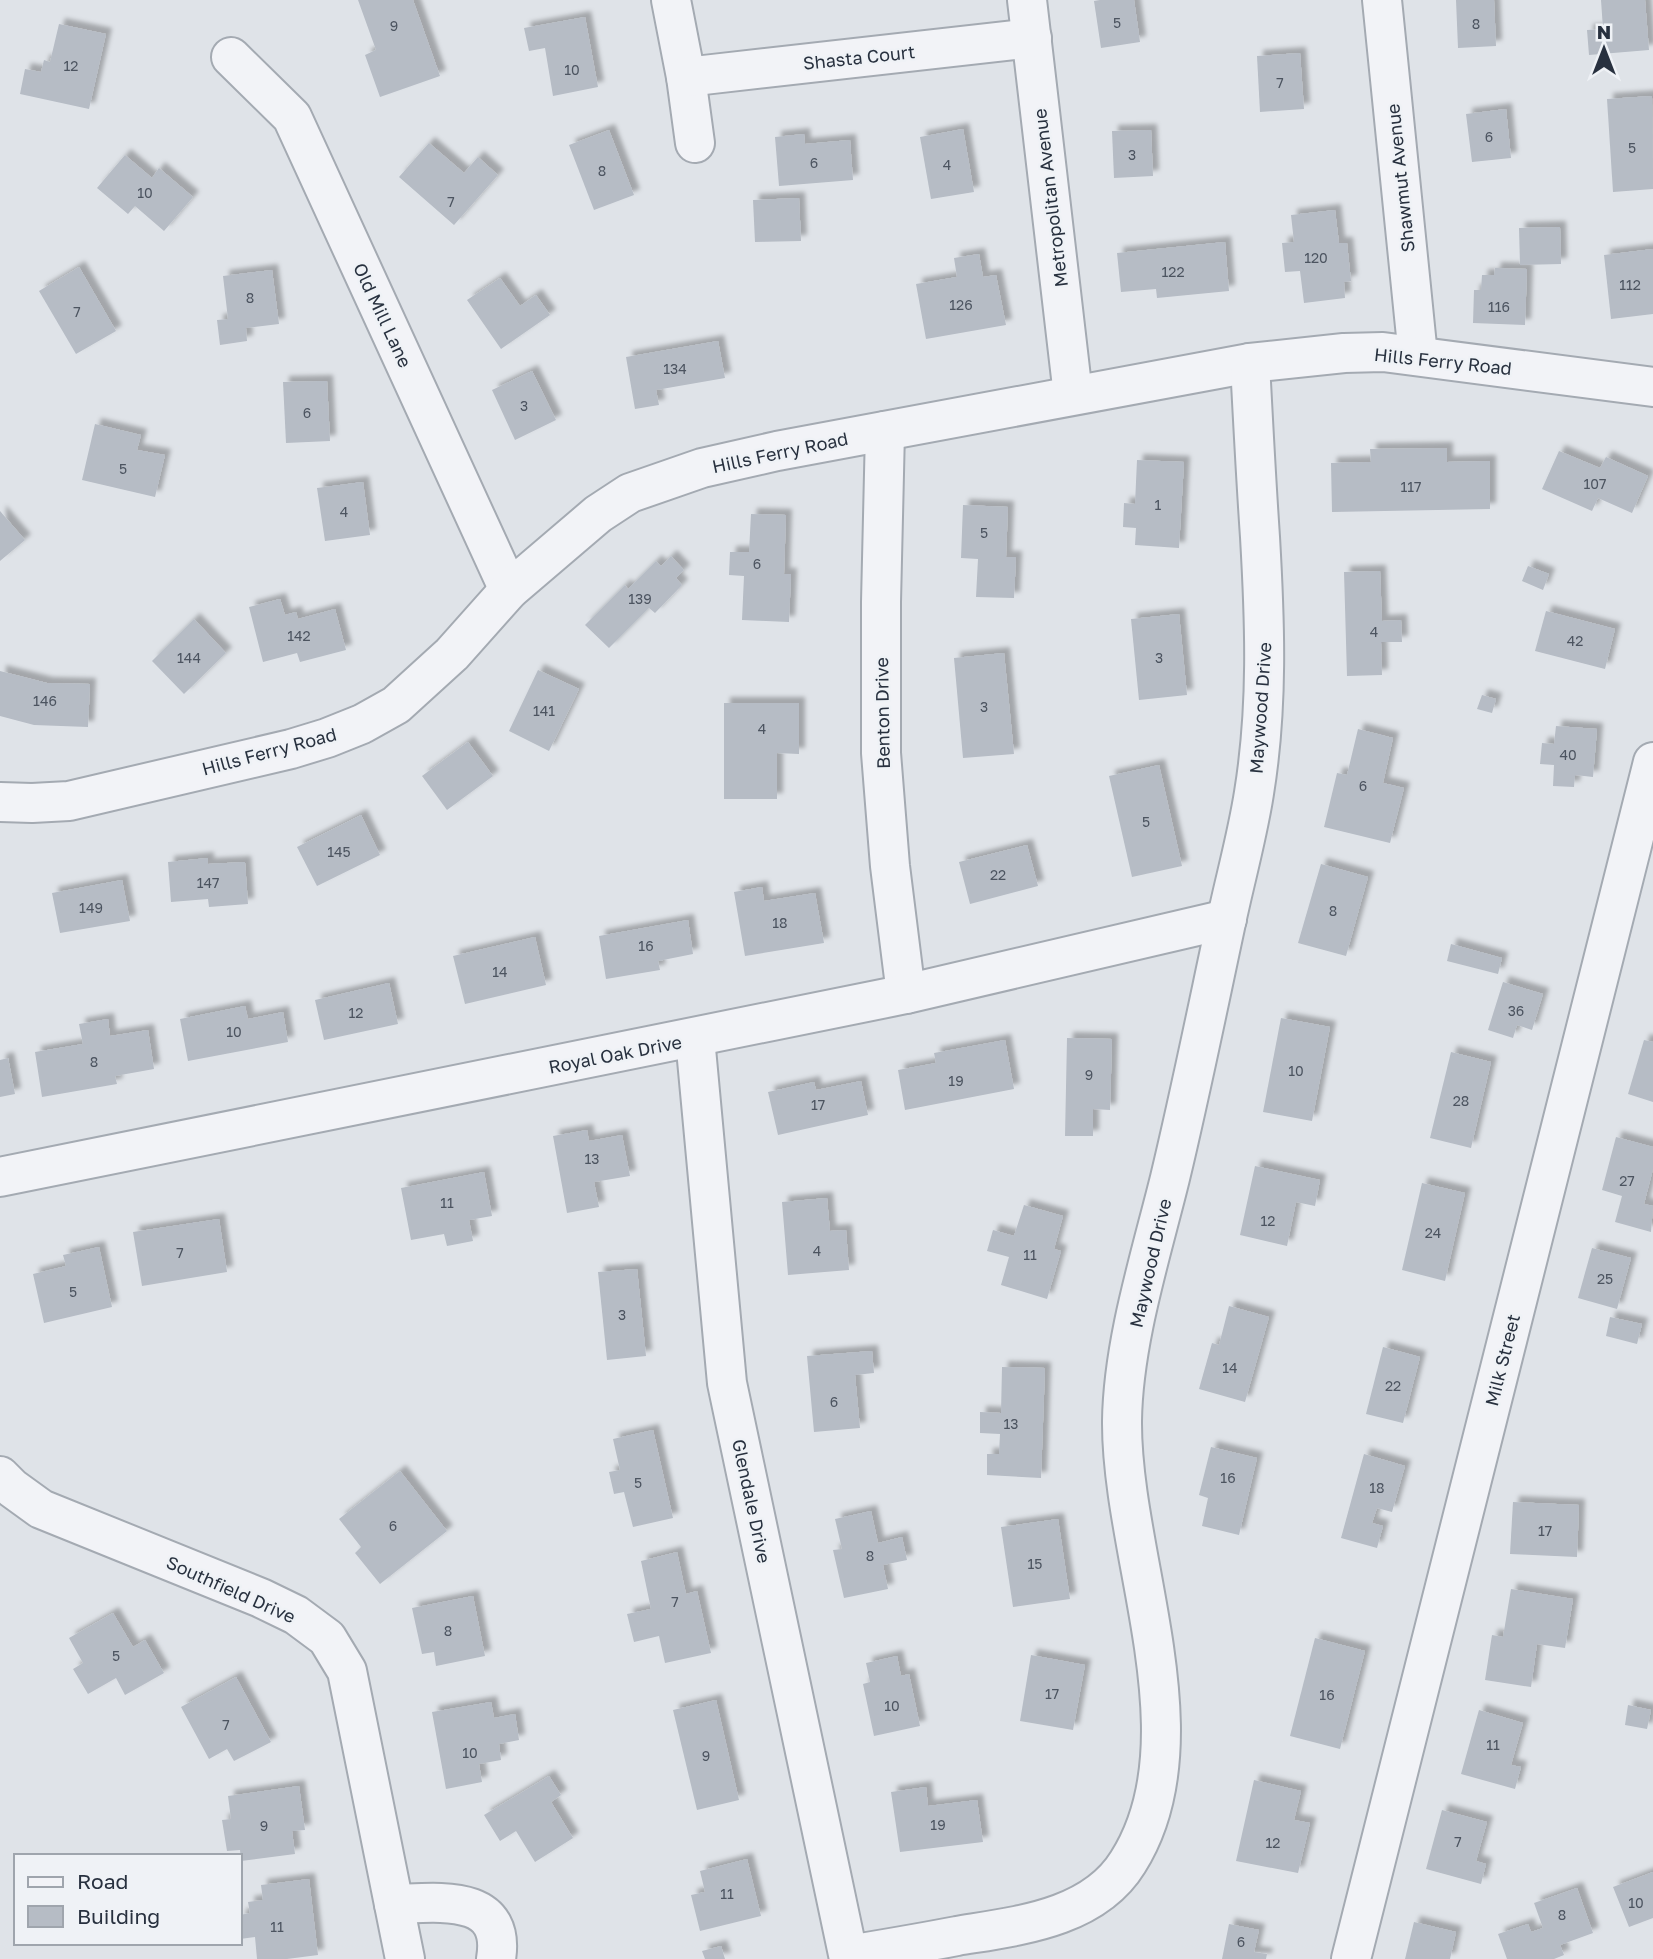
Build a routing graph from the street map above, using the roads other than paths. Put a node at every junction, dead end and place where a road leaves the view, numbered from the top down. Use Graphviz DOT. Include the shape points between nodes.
graph roads {
  1 [pos="671,0"];
  2 [pos="1027,0"];
  3 [pos="1382,0"];
  4 [pos="1032,37"];
  5 [pos="231,57"];
  6 [pos="686,77"];
  7 [pos="695,143"];
  8 [pos="1418,356"];
  9 [pos="1250,363"];
  10 [pos="1653,387"];
  11 [pos="1073,395"];
  12 [pos="885,431"];
  13 [pos="509,590"];
  14 [pos="1653,762"];
  15 [pos="0,802"];
  16 [pos="1227,919"];
  17 [pos="906,994"];
  18 [pos="695,1038"];
  19 [pos="0,1177"];
  20 [pos="0,1476"];
  21 [pos="394,1904"];
  22 [pos="849,1957"];
  23 [pos="405,1959"];
  24 [pos="496,1959"];
  25 [pos="1351,1959"];
  1 -- 6 [label="street"];
  2 -- 4 [label="street, Metropolitan Avenue"];
  3 -- 8 [label="street, Shawmut Avenue"];
  4 -- 6 [label="street, Shasta Court"];
  4 -- 11 [label="street, Metropolitan Avenue"];
  5 -- 13 [label="street, Old Mill Lane" via="292,117"];
  6 -- 7 [label="street"];
  8 -- 9 [label="street, Hills Ferry Road" via="1344,353"];
  8 -- 10 [label="street, Hills Ferry Road"];
  9 -- 11 [label="street, Hills Ferry Road"];
  9 -- 16 [label="street, Maywood Drive" via="1266,642 1264,705 1254,794"];
  11 -- 12 [label="street, Hills Ferry Road"];
  12 -- 13 [label="street, Hills Ferry Road" via="702,468 630,493 598,514"];
  12 -- 17 [label="street, Benton Drive" via="881,753"];
  13 -- 15 [label="street, Hills Ferry Road" via="452,654 396,705 339,733 291,749 69,801"];
  14 -- 25 [label="street, Milk Street"];
  16 -- 17 [label="street, Royal Oak Drive"];
  16 -- 22 [label="street, Maywood Drive" via="1125,1382 1124,1459 1158,1683 1160,1759 1144,1832 1127,1865 1101,1893 1068,1911 995,1930"];
  17 -- 18 [label="street, Royal Oak Drive"];
  18 -- 19 [label="street, Royal Oak Drive"];
  18 -- 22 [label="street, Glendale Drive" via="727,1383"];
  20 -- 21 [label="street, Southfield Drive" via="41,1509 261,1598 296,1615 327,1638 347,1671"];
  21 -- 23 [label="street, Southfield Drive"];
  21 -- 24 [label="street" via="448,1902 477,1910 495,1933"];
}
